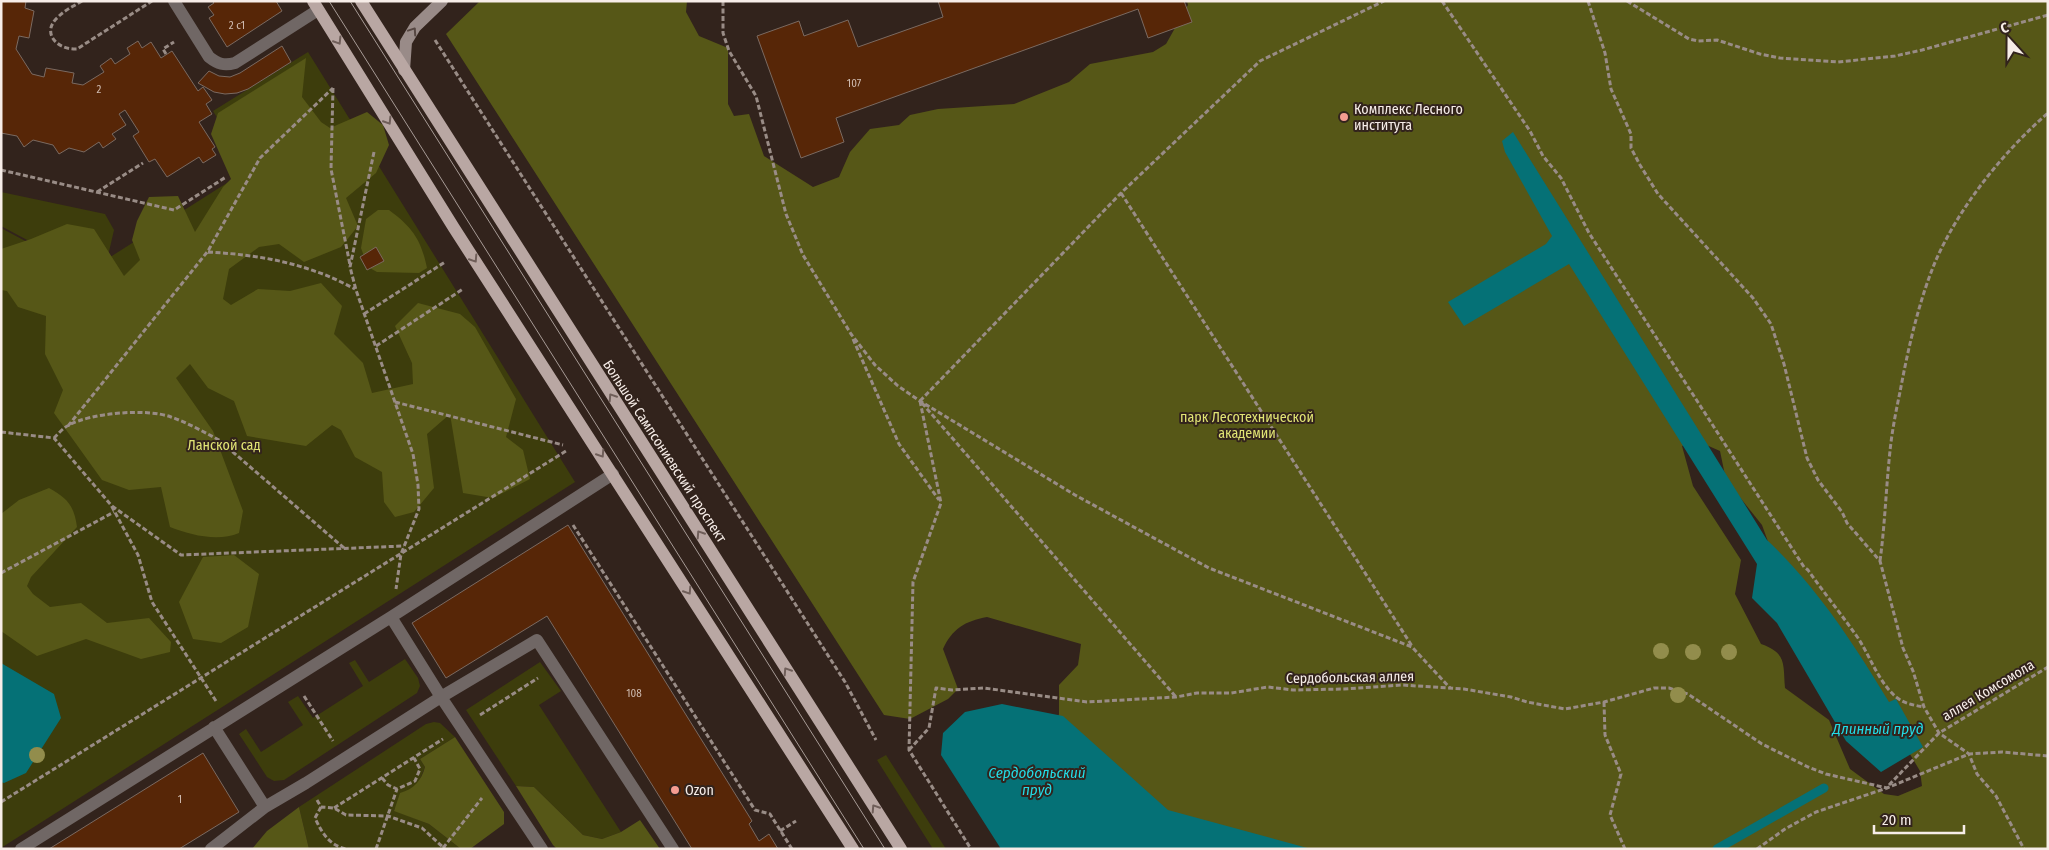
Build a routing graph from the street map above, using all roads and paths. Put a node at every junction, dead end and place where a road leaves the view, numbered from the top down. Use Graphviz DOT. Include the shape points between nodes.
graph roads {
  1 [pos="82,1"];
  2 [pos="152,1"];
  3 [pos="174,1"];
  4 [pos="361,1"];
  5 [pos="442,1"];
  6 [pos="723,1"];
  7 [pos="1384,1"];
  8 [pos="1442,1"];
  9 [pos="1588,1"];
  10 [pos="1627,1"];
  11 [pos="316,5"];
  12 [pos="2048,14"];
  13 [pos="435,40"];
  14 [pos="404,70"];
  15 [pos="2048,113"];
  16 [pos="374,152"];
  17 [pos="143,163"];
  18 [pos="1,170"];
  19 [pos="226,176"];
  20 [pos="96,192"];
  21 [pos="1121,193"];
  22 [pos="208,252"];
  23 [pos="445,262"];
  24 [pos="350,267"];
  25 [pos="463,289"];
  26 [pos="356,290"];
  27 [pos="364,314"];
  28 [pos="851,334"];
  29 [pos="376,346"];
  30 [pos="920,401"];
  31 [pos="395,402"];
  32 [pos="68,426"];
  33 [pos="1,432"];
  34 [pos="54,438"];
  35 [pos="563,445"];
  36 [pos="566,450"];
  37 [pos="613,474"];
  38 [pos="941,503"];
  39 [pos="111,505"];
  40 [pos="114,512"];
  41 [pos="570,520"];
  42 [pos="405,546"];
  43 [pos="344,548"];
  44 [pos="401,554"];
  45 [pos="1880,561"];
  46 [pos="1,573"];
  47 [pos="391,617"];
  48 [pos="1412,647"];
  49 [pos="2048,667"];
  50 [pos="292,678"];
  51 [pos="202,679"];
  52 [pos="1451,689"];
  53 [pos="441,697"];
  54 [pos="1176,697"];
  55 [pos="1604,702"];
  56 [pos="1924,707"];
  57 [pos="227,718"];
  58 [pos="214,727"];
  59 [pos="1939,733"];
  60 [pos="876,740"];
  61 [pos="909,750"];
  62 [pos="1969,754"];
  63 [pos="2048,756"];
  64 [pos="414,758"];
  65 [pos="345,759"];
  66 [pos="382,778"];
  67 [pos="496,780"];
  68 [pos="306,783"];
  69 [pos="1887,788"];
  70 [pos="397,789"];
  71 [pos="1,802"];
  72 [pos="265,807"];
  73 [pos="321,807"];
  74 [pos="388,816"];
  75 [pos="796,821"];
  76 [pos="780,831"];
  77 [pos="443,848"];
  78 [pos="20,849"];
  79 [pos="211,849"];
  80 [pos="346,849"];
  81 [pos="376,849"];
  82 [pos="542,849"];
  83 [pos="673,849"];
  84 [pos="792,849"];
  85 [pos="853,849"];
  86 [pos="901,849"];
  87 [pos="971,849"];
  88 [pos="1625,849"];
  89 [pos="1757,849"];
  90 [pos="2024,849"];
  1 -- 2 [label="path" via="57,17 52,26 52,36 57,45 66,50 77,49"];
  3 -- 11 [label="lane" via="209,57 226,65 235,63"];
  4 -- 14 [label="main road, Большой Сампсониевский проспект"];
  14 -- 5 [label="main road, one-way" via="406,42 415,27"];
  6 -- 28 [label="path" via="723,33 729,51 756,96 786,214 803,255"];
  7 -- 21 [label="path" via="1260,61"];
  8 -- 56 [label="path" via="1530,131 1543,156 1561,178 1589,233 1804,567 1842,614 1894,695 1905,703"];
  9 -- 45 [label="path" via="1605,53 1611,89 1631,134 1631,148 1658,194 1753,298 1771,324 1807,458 1847,523"];
  10 -- 12 [label="path" via="1689,39 1717,40 1760,54 1815,62 1856,61 1922,50"];
  11 -- 37 [label="main road, one-way" via="454,228"];
  13 -- 60 [label="path" via="845,682"];
  86 -- 14 [label="main road, Большой Сампсониевский проспект, one-way"];
  15 -- 45 [label="path" via="1978,188 1936,261 1903,377 1890,451"];
  16 -- 24 [label="path"];
  17 -- 20 [label="path"];
  18 -- 20 [label="path"];
  19 -- 20 [label="path" via="174,210"];
  21 -- 30 [label="path"];
  21 -- 48 [label="path"];
  22 -- 24 [label="path" via="260,158 333,88 331,169"];
  22 -- 26 [label="path" via="242,253 292,264 319,272"];
  22 -- 32 [label="path"];
  23 -- 27 [label="path"];
  24 -- 26 [label="path"];
  25 -- 29 [label="path"];
  26 -- 27 [label="path"];
  27 -- 29 [label="path"];
  28 -- 30 [label="path" via="875,365"];
  28 -- 38 [label="path" via="899,444"];
  29 -- 31 [label="path"];
  30 -- 38 [label="path"];
  30 -- 48 [label="path" via="1075,494 1209,568"];
  30 -- 54 [label="path"];
  31 -- 35 [label="path"];
  31 -- 42 [label="path" via="413,454 418,485 419,509"];
  32 -- 34 [label="path"];
  32 -- 43 [label="path" via="92,418 150,414 169,416 200,429 220,440"];
  33 -- 34 [label="path"];
  34 -- 39 [label="path"];
  36 -- 44 [label="path"];
  37 -- 47 [label="lane"];
  37 -- 85 [label="main road, one-way"];
  38 -- 61 [label="path" via="913,582"];
  39 -- 40 [label="path"];
  39 -- 43 [label="path" via="181,555"];
  40 -- 46 [label="path"];
  40 -- 51 [label="path" via="138,555 152,602"];
  41 -- 76 [label="path" via="755,810 770,814"];
  42 -- 43 [label="path"];
  42 -- 44 [label="path"];
  44 -- 47 [label="path"];
  44 -- 51 [label="path"];
  45 -- 56 [label="path" via="1903,648"];
  47 -- 50 [label="lane"];
  47 -- 53 [label="lane"];
  48 -- 52 [label="path"];
  49 -- 59 [label="path, аллея Комсомола"];
  50 -- 57 [label="lane"];
  50 -- 65 [label="path"];
  51 -- 57 [label="path"];
  51 -- 71 [label="path"];
  52 -- 54 [label="path, Сердобольская аллея" via="1402,685 1344,689 1268,688"];
  52 -- 55 [label="path, Сердобольская аллея" via="1565,709"];
  53 -- 65 [label="lane"];
  53 -- 67 [label="lane"];
  53 -- 83 [label="lane" via="537,640"];
  54 -- 61 [label="path, Сердобольская аллея" via="1087,702 984,688 936,688 929,728"];
  55 -- 69 [label="path, Сердобольская аллея" via="1654,688 1669,688 1688,694 1756,740 1808,767"];
  55 -- 88 [label="path" via="1605,735 1622,774 1610,815"];
  56 -- 59 [label="path"];
  57 -- 58 [label="lane"];
  58 -- 72 [label="lane"];
  58 -- 78 [label="lane"];
  59 -- 62 [label="path"];
  59 -- 69 [label="path, аллея Комсомола"];
  61 -- 87 [label="path"];
  62 -- 63 [label="path" via="2002,752"];
  62 -- 69 [label="path"];
  62 -- 90 [label="path" via="1977,774 1996,796"];
  64 -- 70 [label="path" via="420,769 416,781"];
  65 -- 68 [label="lane"];
  66 -- 70 [label="path"];
  67 -- 77 [label="path"];
  67 -- 82 [label="lane"];
  68 -- 72 [label="lane"];
  68 -- 73 [label="path"];
  69 -- 89 [label="path" via="1816,812"];
  70 -- 74 [label="path"];
  72 -- 79 [label="lane"];
  73 -- 74 [label="path" via="334,808 346,815"];
  73 -- 80 [label="path" via="315,818 321,831 330,842"];
  74 -- 77 [label="path" via="422,828"];
  74 -- 81 [label="path"];
  75 -- 76 [label="path"];
  76 -- 84 [label="path"];
}
